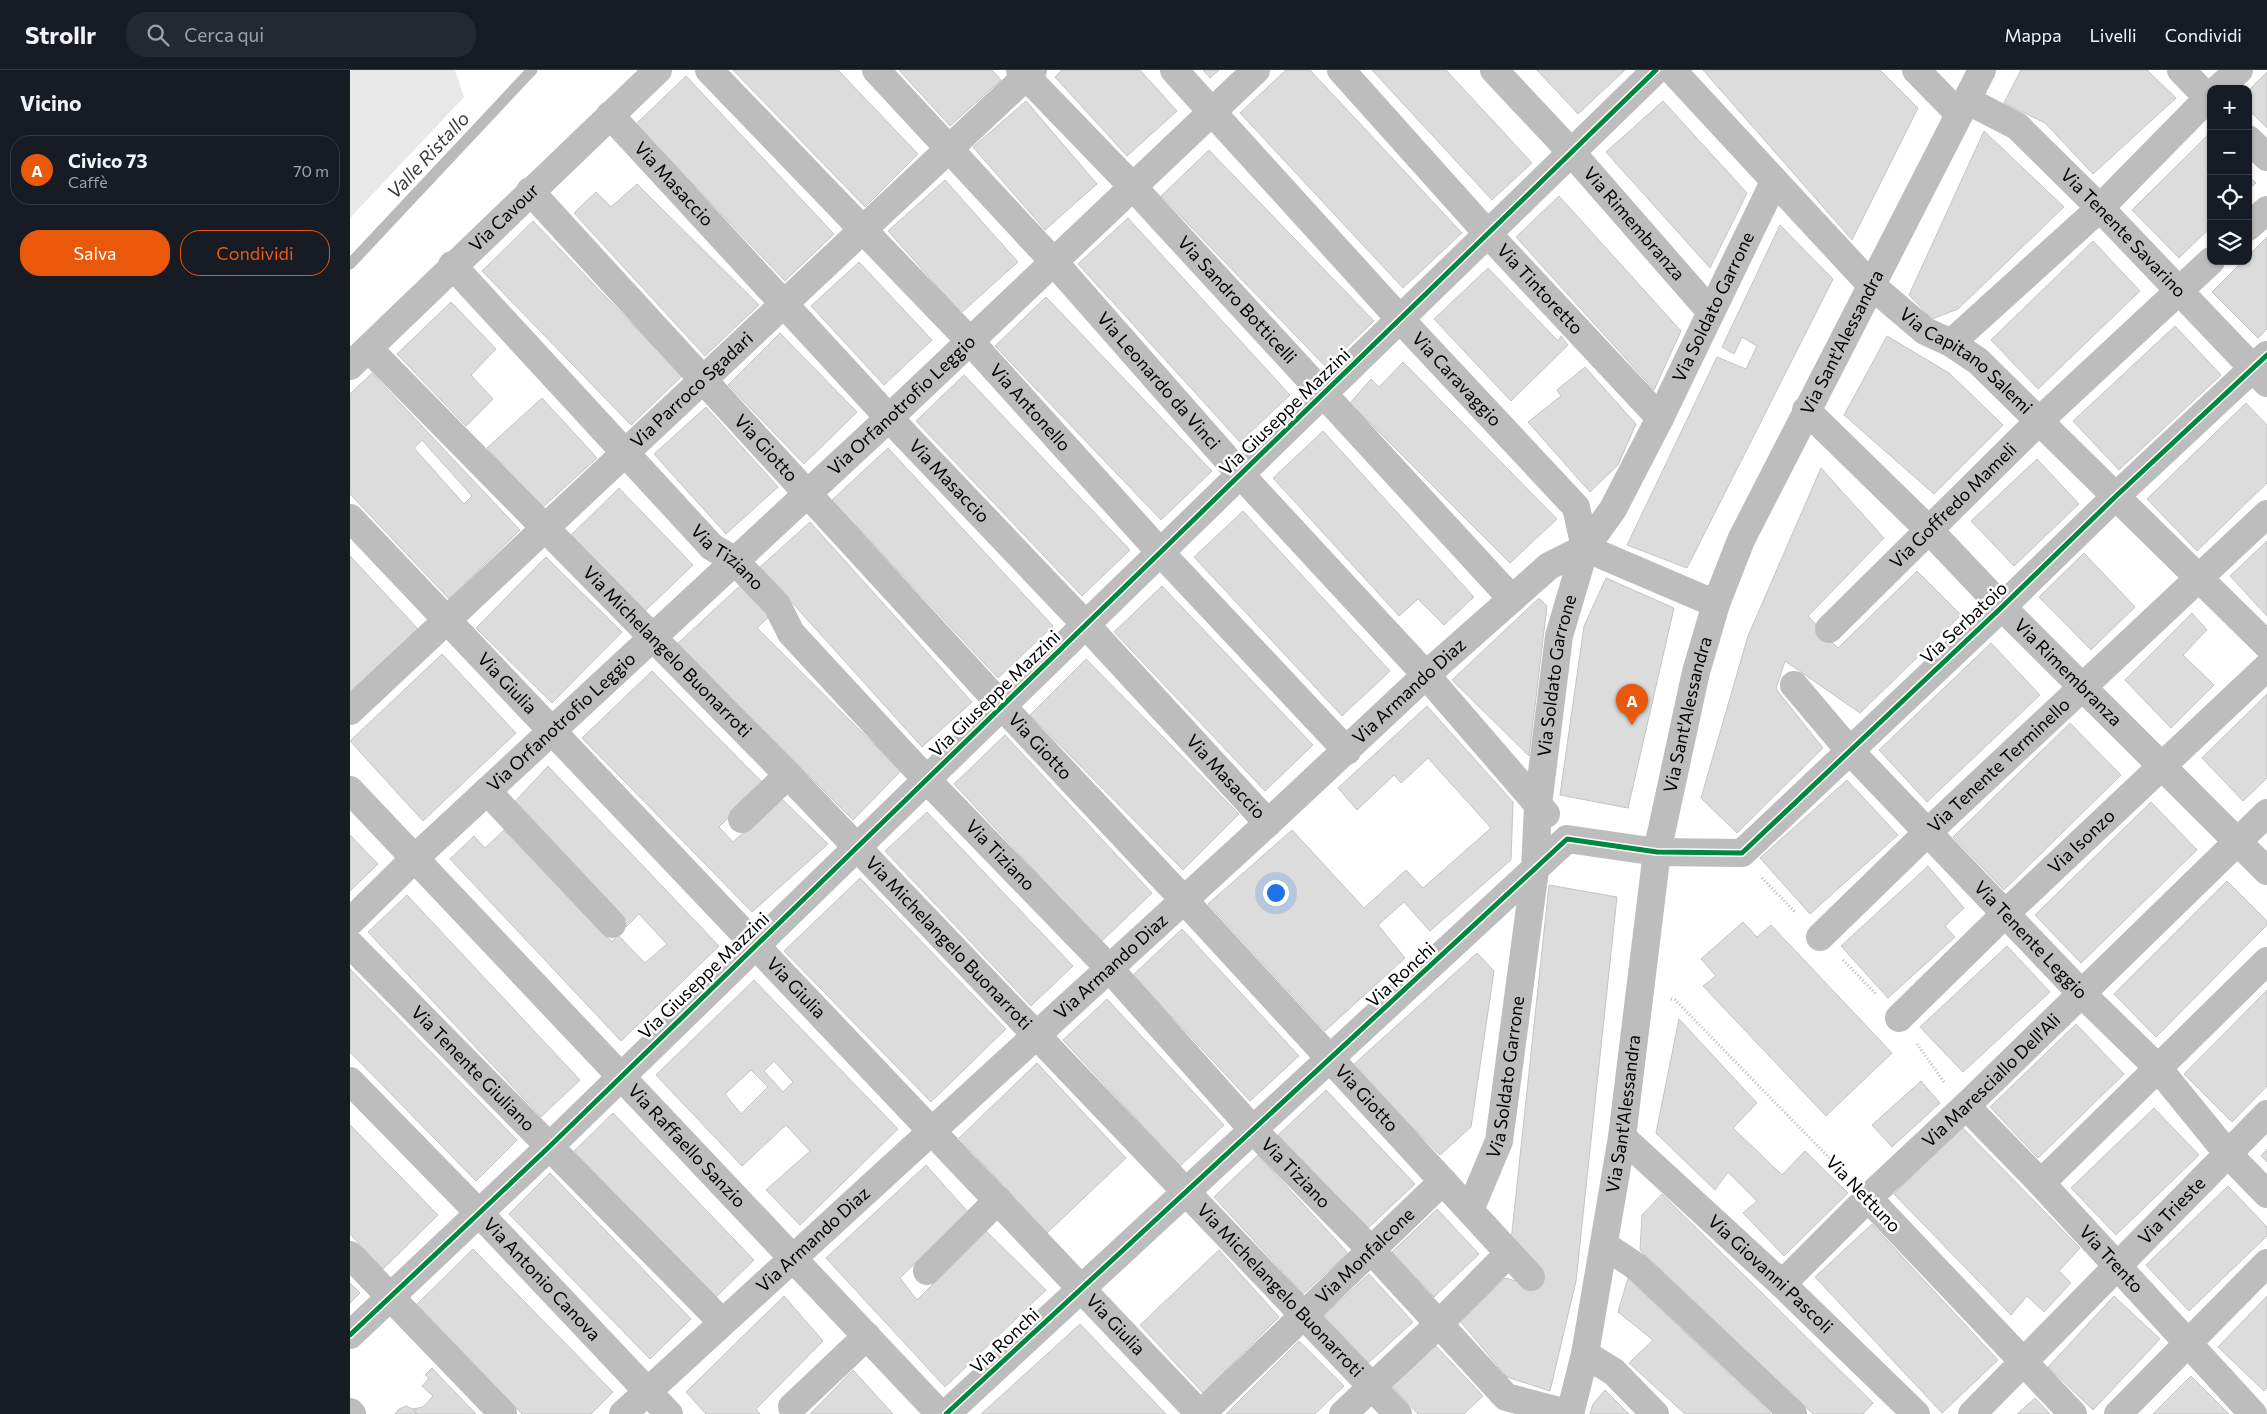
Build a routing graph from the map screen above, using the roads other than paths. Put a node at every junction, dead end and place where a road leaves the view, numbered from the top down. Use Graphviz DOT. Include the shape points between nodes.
graph roads {
  1 [pos="658,70"];
  2 [pos="709,70"];
  3 [pos="876,70"];
  4 [pos="1174,70"];
  5 [pos="1256,70"];
  6 [pos="1341,70"];
  7 [pos="1494,70"];
  8 [pos="1656,70"];
  9 [pos="1672,70"];
  10 [pos="1916,70"];
  11 [pos="1982,70"];
  12 [pos="2181,70"];
  13 [pos="2239,70"];
  14 [pos="1027,72"];
  15 [pos="2223,85"];
  16 [pos="2207,92"];
  17 [pos="2207,101"];
  18 [pos="1962,107"];
  19 [pos="1212,113"];
  20 [pos="610,115"];
  21 [pos="2252,143"];
  22 [pos="948,149"];
  23 [pos="1572,153"];
  24 [pos="2267,157"];
  25 [pos="1774,182"];
  26 [pos="1133,187"];
  27 [pos="530,191"];
  28 [pos="2100,208"];
  29 [pos="2267,210"];
  30 [pos="2252,223"];
  31 [pos="862,230"];
  32 [pos="1488,234"];
  33 [pos="1053,261"];
  34 [pos="452,265"];
  35 [pos="2207,265"];
  36 [pos="1871,285"];
  37 [pos="2179,291"];
  38 [pos="784,303"];
  39 [pos="1710,311"];
  40 [pos="1400,319"];
  41 [pos="969,340"];
  42 [pos="1951,343"];
  43 [pos="359,357"];
  44 [pos="2262,369"];
  45 [pos="703,378"];
  46 [pos="1324,394"];
  47 [pos="1806,410"];
  48 [pos="888,418"];
  49 [pos="1660,418"];
  50 [pos="2038,422"];
  51 [pos="625,452"];
  52 [pos="1241,475"];
  53 [pos="808,492"];
  54 [pos="2115,497"];
  55 [pos="2267,514"];
  56 [pos="350,518"];
  57 [pos="547,527"];
  58 [pos="1930,530"];
  59 [pos="1585,548"];
  60 [pos="1160,552"];
  61 [pos="734,560"];
  62 [pos="2199,578"];
  63 [pos="1512,599"];
  64 [pos="1716,604"];
  65 [pos="2002,607"];
  66 [pos="446,620"];
  67 [pos="1086,625"];
  68 [pos="1829,629"];
  69 [pos="653,636"];
  70 [pos="2267,645"];
  71 [pos="2267,667"];
  72 [pos="1426,675"];
  73 [pos="1794,685"];
  74 [pos="2083,687"];
  75 [pos="1002,706"];
  76 [pos="350,711"];
  77 [pos="551,731"];
  78 [pos="1849,750"];
  79 [pos="1347,751"];
  80 [pos="2163,766"];
  81 [pos="788,775"];
  82 [pos="926,779"];
  83 [pos="350,790"];
  84 [pos="487,792"];
  85 [pos="1538,805"];
  86 [pos="2267,813"];
  87 [pos="742,819"];
  88 [pos="1268,823"];
  89 [pos="1928,832"];
  90 [pos="1567,840"];
  91 [pos="2238,842"];
  92 [pos="856,848"];
  93 [pos="1657,852"];
  94 [pos="414,858"];
  95 [pos="1534,870"];
  96 [pos="2267,871"];
  97 [pos="1184,900"];
  98 [pos="2006,913"];
  99 [pos="350,922"];
  100 [pos="612,924"];
  101 [pos="1820,937"];
  102 [pos="350,944"];
  103 [pos="755,945"];
  104 [pos="2267,961"];
  105 [pos="1109,968"];
  106 [pos="2081,992"];
  107 [pos="1899,1018"];
  108 [pos="1038,1034"];
  109 [pos="1330,1059"];
  110 [pos="2158,1068"];
  111 [pos="620,1076"];
  112 [pos="350,1081"];
  113 [pos="1966,1106"];
  114 [pos="2267,1114"];
  115 [pos="932,1131"];
  116 [pos="1254,1131"];
  117 [pos="1622,1137"];
  118 [pos="549,1147"];
  119 [pos="2228,1154"];
  120 [pos="1443,1181"];
  121 [pos="2041,1183"];
  122 [pos="1187,1192"];
  123 [pos="2267,1194"];
  124 [pos="1868,1198"];
  125 [pos="998,1200"];
  126 [pos="1470,1210"];
  127 [pos="479,1212"];
  128 [pos="1604,1245"];
  129 [pos="1372,1251"];
  130 [pos="1509,1253"];
  131 [pos="350,1255"];
  132 [pos="793,1258"];
  133 [pos="2267,1263"];
  134 [pos="2117,1265"];
  135 [pos="927,1271"];
  136 [pos="1532,1277"];
  137 [pos="1782,1284"];
  138 [pos="1082,1289"];
  139 [pos="390,1296"];
  140 [pos="1303,1314"];
  141 [pos="722,1322"];
  142 [pos="1440,1323"];
  143 [pos="350,1335"];
  144 [pos="867,1336"];
  145 [pos="2187,1344"];
  146 [pos="1584,1354"];
  147 [pos="2022,1362"];
  148 [pos="1372,1386"];
  149 [pos="648,1392"];
  150 [pos="1498,1406"];
  151 [pos="792,1407"];
  152 [pos="503,1414"];
  153 [pos="623,1414"];
  154 [pos="669,1414"];
  155 [pos="940,1414"];
  156 [pos="946,1414"];
  157 [pos="1200,1414"];
  158 [pos="1343,1414"];
  159 [pos="1398,1414"];
  160 [pos="1570,1414"];
  161 [pos="1655,1414"];
  162 [pos="1792,1414"];
  163 [pos="1916,1414"];
  164 [pos="1972,1414"];
  165 [pos="2073,1414"];
  166 [pos="2118,1414"];
  167 [pos="2253,1414"];
  1 -- 20 [label="street, Via Cavour"];
  2 -- 31 [label="street, Via Antonello"];
  3 -- 22 [label="street, Via Leonardo da Vinci"];
  4 -- 19 [label="street, Via Caravaggio"];
  5 -- 19 [label="street, Via Orfanotrofio Leggio"];
  6 -- 32 [label="street, Via Tintoretto"];
  7 -- 23 [label="street, Via Rimembranza"];
  8 -- 23 [label="street, Via Giuseppe Mazzini"];
  9 -- 25 [label="street, Via Capitano Salemi"];
  10 -- 18 [label="street, Via Tenente Savarino"];
  11 -- 18 [label="street, Via Sant'Alessandra"];
  12 -- 16 [label="street"];
  13 -- 15 [label="street"];
  14 -- 22 [label="street, Via Parroco Sgadari"];
  14 -- 26 [label="street, Via Sandro Botticelli"];
  17 -- 28 [label="street"];
  18 -- 28 [label="street, Via Tenente Savarino" via="2017,126"];
  18 -- 36 [label="street, Via Sant'Alessandra"];
  19 -- 26 [label="street, Via Orfanotrofio Leggio"];
  19 -- 40 [label="street, Via Caravaggio"];
  20 -- 27 [label="street, Via Cavour"];
  20 -- 38 [label="street, Via Masaccio"];
  21 -- 24 [label="street"];
  22 -- 31 [label="street, Via Parroco Sgadari"];
  22 -- 33 [label="street, Via Leonardo da Vinci"];
  23 -- 32 [label="street, Via Giuseppe Mazzini"];
  23 -- 39 [label="street, Via Rimembranza"];
  25 -- 36 [label="street, Via Capitano Salemi"];
  25 -- 39 [label="street, Via Soldato Garrone"];
  26 -- 33 [label="street, Via Orfanotrofio Leggio"];
  26 -- 46 [label="street, Via Sandro Botticelli"];
  27 -- 34 [label="street, Via Cavour"];
  27 -- 45 [label="street, Via Giotto"];
  28 -- 37 [label="street, Via Tenente Savarino"];
  28 -- 42 [label="street"];
  29 -- 30 [label="street"];
  31 -- 38 [label="street, Via Parroco Sgadari"];
  31 -- 41 [label="street, Via Antonello"];
  32 -- 40 [label="street, Via Giuseppe Mazzini"];
  32 -- 49 [label="street, Via Tintoretto"];
  33 -- 41 [label="street, Via Orfanotrofio Leggio"];
  33 -- 52 [label="street, Via Leonardo da Vinci"];
  34 -- 43 [label="street, Via Cavour"];
  34 -- 51 [label="street, Via Tiziano"];
  35 -- 37 [label="street, Via Goffredo Mameli"];
  36 -- 42 [label="street, Via Capitano Salemi" via="1925,331"];
  36 -- 47 [label="street, Via Sant'Alessandra"];
  37 -- 44 [label="street, Via Tenente Savarino"];
  37 -- 50 [label="street, Via Goffredo Mameli"];
  38 -- 45 [label="street, Via Parroco Sgadari"];
  38 -- 48 [label="street, Via Masaccio"];
  39 -- 49 [label="street, Via Soldato Garrone"];
  40 -- 46 [label="street, Via Giuseppe Mazzini"];
  40 -- 59 [label="street, Via Caravaggio" via="1576,507"];
  41 -- 48 [label="street, Via Orfanotrofio Leggio"];
  41 -- 60 [label="street, Via Antonello"];
  42 -- 50 [label="street, Via Capitano Salemi" via="1978,361"];
  43 -- 57 [label="street, Via Michelangelo Buonarroti"];
  44 -- 54 [label="street, Via Serbatoio"];
  45 -- 51 [label="street, Via Parroco Sgadari"];
  45 -- 53 [label="street, Via Giotto"];
  46 -- 52 [label="street, Via Giuseppe Mazzini"];
  46 -- 63 [label="street, Via Sandro Botticelli"];
  47 -- 58 [label="street, Via Rimembranza"];
  47 -- 64 [label="street, Via Sant'Alessandra" via="1741,540"];
  48 -- 53 [label="street, Via Orfanotrofio Leggio"];
  48 -- 67 [label="street, Via Masaccio"];
  49 -- 59 [label="street, Via Soldato Garrone" via="1613,509"];
  50 -- 54 [label="street, Via Capitano Salemi"];
  50 -- 58 [label="street, Via Goffredo Mameli"];
  51 -- 57 [label="street, Via Parroco Sgadari"];
  51 -- 61 [label="street, Via Tiziano" via="712,547"];
  52 -- 60 [label="street, Via Giuseppe Mazzini"];
  52 -- 72 [label="street, Via Leonardo da Vinci"];
  53 -- 61 [label="street, Via Orfanotrofio Leggio"];
  53 -- 75 [label="street, Via Giotto"];
  54 -- 62 [label="street, Via Capitano Salemi"];
  54 -- 65 [label="street, Via Serbatoio"];
  55 -- 62 [label="street, Via Tenente Terminello"];
  56 -- 66 [label="street, Via Giulia"];
  57 -- 66 [label="street, Via Parroco Sgadari"];
  57 -- 69 [label="street, Via Michelangelo Buonarroti"];
  58 -- 65 [label="street, Via Rimembranza"];
  58 -- 68 [label="street, Via Goffredo Mameli"];
  59 -- 63 [label="street, Via Armando Diaz" via="1549,566"];
  59 -- 64 [label="street"];
  59 -- 85 [label="street, Via Soldato Garrone" via="1559,636"];
  60 -- 67 [label="street, Via Giuseppe Mazzini"];
  60 -- 79 [label="street, Via Antonello"];
  61 -- 69 [label="street, Via Orfanotrofio Leggio"];
  61 -- 82 [label="street, Via Tiziano" via="776,605 791,634"];
  62 -- 70 [label="street, Via Capitano Salemi"];
  62 -- 74 [label="street, Via Tenente Terminello"];
  63 -- 72 [label="street, Via Armando Diaz"];
  64 -- 93 [label="street, Via Sant'Alessandra" via="1696,672"];
  65 -- 74 [label="street, Via Rimembranza"];
  65 -- 78 [label="street, Via Serbatoio"];
  66 -- 76 [label="street, Via Parroco Sgadari"];
  66 -- 77 [label="street, Via Giulia"];
  67 -- 75 [label="street, Via Giuseppe Mazzini"];
  67 -- 88 [label="street, Via Masaccio"];
  69 -- 77 [label="street, Via Orfanotrofio Leggio"];
  69 -- 81 [label="street, Via Michelangelo Buonarroti"];
  71 -- 80 [label="street, Via Isonzo"];
  72 -- 79 [label="street, Via Armando Diaz"];
  72 -- 85 [label="street, Via Leonardo da Vinci"];
  73 -- 78 [label="street, Via Tenente Leggio"];
  74 -- 80 [label="street, Via Rimembranza"];
  74 -- 89 [label="street, Via Tenente Terminello"];
  75 -- 82 [label="street, Via Giuseppe Mazzini"];
  75 -- 97 [label="street, Via Giotto"];
  77 -- 84 [label="street, Via Orfanotrofio Leggio"];
  77 -- 103 [label="street, Via Giulia"];
  78 -- 89 [label="street, Via Tenente Leggio"];
  78 -- 93 [label="street, Via Serbatoio" via="1742,853"];
  79 -- 88 [label="street, Via Armando Diaz"];
  80 -- 91 [label="street, Via Rimembranza"];
  80 -- 98 [label="street, Via Isonzo"];
  81 -- 87 [label="street"];
  81 -- 92 [label="street, Via Michelangelo Buonarroti"];
  82 -- 92 [label="street, Via Giuseppe Mazzini"];
  82 -- 105 [label="street, Via Tiziano"];
  83 -- 94 [label="street, Via Raffaello Sanzio"];
  84 -- 94 [label="street, Via Orfanotrofio Leggio"];
  84 -- 100 [label="street"];
  85 -- 90 [label="street, Via Leonardo da Vinci"];
  85 -- 95 [label="street, Via Soldato Garrone"];
  86 -- 91 [label="street, Via Maresciallo Dell'Ali"];
  88 -- 97 [label="street, Via Armando Diaz"];
  89 -- 98 [label="street, Via Tenente Leggio"];
  89 -- 101 [label="street, Via Tenente Terminello"];
  90 -- 93 [label="street"];
  90 -- 95 [label="street, Via Ronchi"];
  91 -- 96 [label="street, Via Rimembranza"];
  91 -- 106 [label="street, Via Maresciallo Dell'Ali"];
  92 -- 103 [label="street, Via Giuseppe Mazzini"];
  92 -- 108 [label="street, Via Michelangelo Buonarroti"];
  93 -- 117 [label="street, Via Sant'Alessandra"];
  94 -- 99 [label="street, Via Orfanotrofio Leggio"];
  94 -- 111 [label="street, Via Raffaello Sanzio"];
  95 -- 109 [label="street, Via Ronchi"];
  95 -- 126 [label="street, Via Soldato Garrone" via="1499,1140"];
  97 -- 105 [label="street, Via Armando Diaz"];
  97 -- 109 [label="street, Via Giotto"];
  98 -- 106 [label="street, Via Tenente Leggio"];
  98 -- 107 [label="street, Via Isonzo"];
  102 -- 118 [label="street, Via Tenente Giuliano"];
  103 -- 111 [label="street, Via Giuseppe Mazzini"];
  103 -- 115 [label="street, Via Giulia"];
  104 -- 110 [label="street"];
  105 -- 108 [label="street, Via Armando Diaz"];
  105 -- 116 [label="street, Via Tiziano"];
  106 -- 110 [label="street, Via Tenente Leggio"];
  106 -- 113 [label="street, Via Maresciallo Dell'Ali"];
  108 -- 115 [label="street, Via Armando Diaz"];
  108 -- 122 [label="street, Via Michelangelo Buonarroti"];
  109 -- 116 [label="street, Via Ronchi"];
  109 -- 120 [label="street, Via Giotto"];
  110 -- 119 [label="street, Via Tenente Leggio"];
  110 -- 121 [label="street"];
  111 -- 118 [label="street, Via Giuseppe Mazzini"];
  111 -- 132 [label="street, Via Raffaello Sanzio"];
  112 -- 127 [label="street, Via Antonio Canova"];
  113 -- 121 [label="street, Via Trento"];
  113 -- 124 [label="street, Via Maresciallo Dell'Ali"];
  114 -- 119 [label="street, Via Trieste"];
  115 -- 125 [label="street, Via Giulia"];
  115 -- 132 [label="street, Via Armando Diaz"];
  116 -- 122 [label="street, Via Ronchi"];
  116 -- 129 [label="street, Via Tiziano"];
  117 -- 128 [label="street, Via Sant'Alessandra"];
  117 -- 137 [label="street, Via Giovanni Pascoli"];
  118 -- 127 [label="street, Via Giuseppe Mazzini"];
  118 -- 141 [label="street, Via Tenente Giuliano"];
  119 -- 123 [label="street, Via Tenente Leggio"];
  119 -- 134 [label="street, Via Trieste"];
  120 -- 126 [label="street, Via Giotto"];
  120 -- 129 [label="street, Via Monfalcone"];
  121 -- 134 [label="street, Via Trento"];
  122 -- 138 [label="street, Via Ronchi"];
  122 -- 140 [label="street, Via Michelangelo Buonarroti"];
  124 -- 137 [label="street, Via Maresciallo Dell'Ali"];
  124 -- 147 [label="street, Via Nettuno"];
  125 -- 135 [label="street"];
  125 -- 138 [label="street, Via Giulia"];
  126 -- 130 [label="street, Via Giotto"];
  127 -- 139 [label="street, Via Giuseppe Mazzini"];
  127 -- 149 [label="street, Via Antonio Canova"];
  128 -- 146 [label="street, Via Sant'Alessandra"];
  128 -- 162 [label="street" via="1637,1266"];
  129 -- 140 [label="street, Via Monfalcone"];
  129 -- 142 [label="street, Via Tiziano"];
  130 -- 136 [label="street, Via Giotto"];
  130 -- 142 [label="street"];
  131 -- 139 [label="street"];
  132 -- 141 [label="street, Via Armando Diaz"];
  132 -- 144 [label="street, Via Raffaello Sanzio"];
  133 -- 145 [label="street"];
  134 -- 145 [label="street, Via Trento"];
  134 -- 147 [label="street, Via Trieste"];
  137 -- 163 [label="street, Via Giovanni Pascoli"];
  138 -- 156 [label="street, Via Ronchi"];
  138 -- 157 [label="street, Via Giulia"];
  139 -- 143 [label="street, Via Giuseppe Mazzini"];
  139 -- 152 [label="street"];
  140 -- 148 [label="street, Via Michelangelo Buonarroti"];
  140 -- 157 [label="street, Via Monfalcone"];
  141 -- 149 [label="street, Via Armando Diaz"];
  142 -- 148 [label="street"];
  142 -- 150 [label="street, Via Tiziano"];
  144 -- 151 [label="street"];
  144 -- 155 [label="street, Via Raffaello Sanzio"];
  145 -- 166 [label="street"];
  145 -- 167 [label="street, Via Trento"];
  146 -- 160 [label="street, Via Sant'Alessandra"];
  146 -- 161 [label="street" via="1614,1372"];
  147 -- 164 [label="street, Via Trieste"];
  147 -- 165 [label="street, Via Nettuno"];
  148 -- 158 [label="street"];
  148 -- 159 [label="street, Via Michelangelo Buonarroti"];
  149 -- 153 [label="street, Via Armando Diaz"];
  149 -- 154 [label="street, Via Antonio Canova"];
  150 -- 160 [label="street, Via Tiziano"];
}
